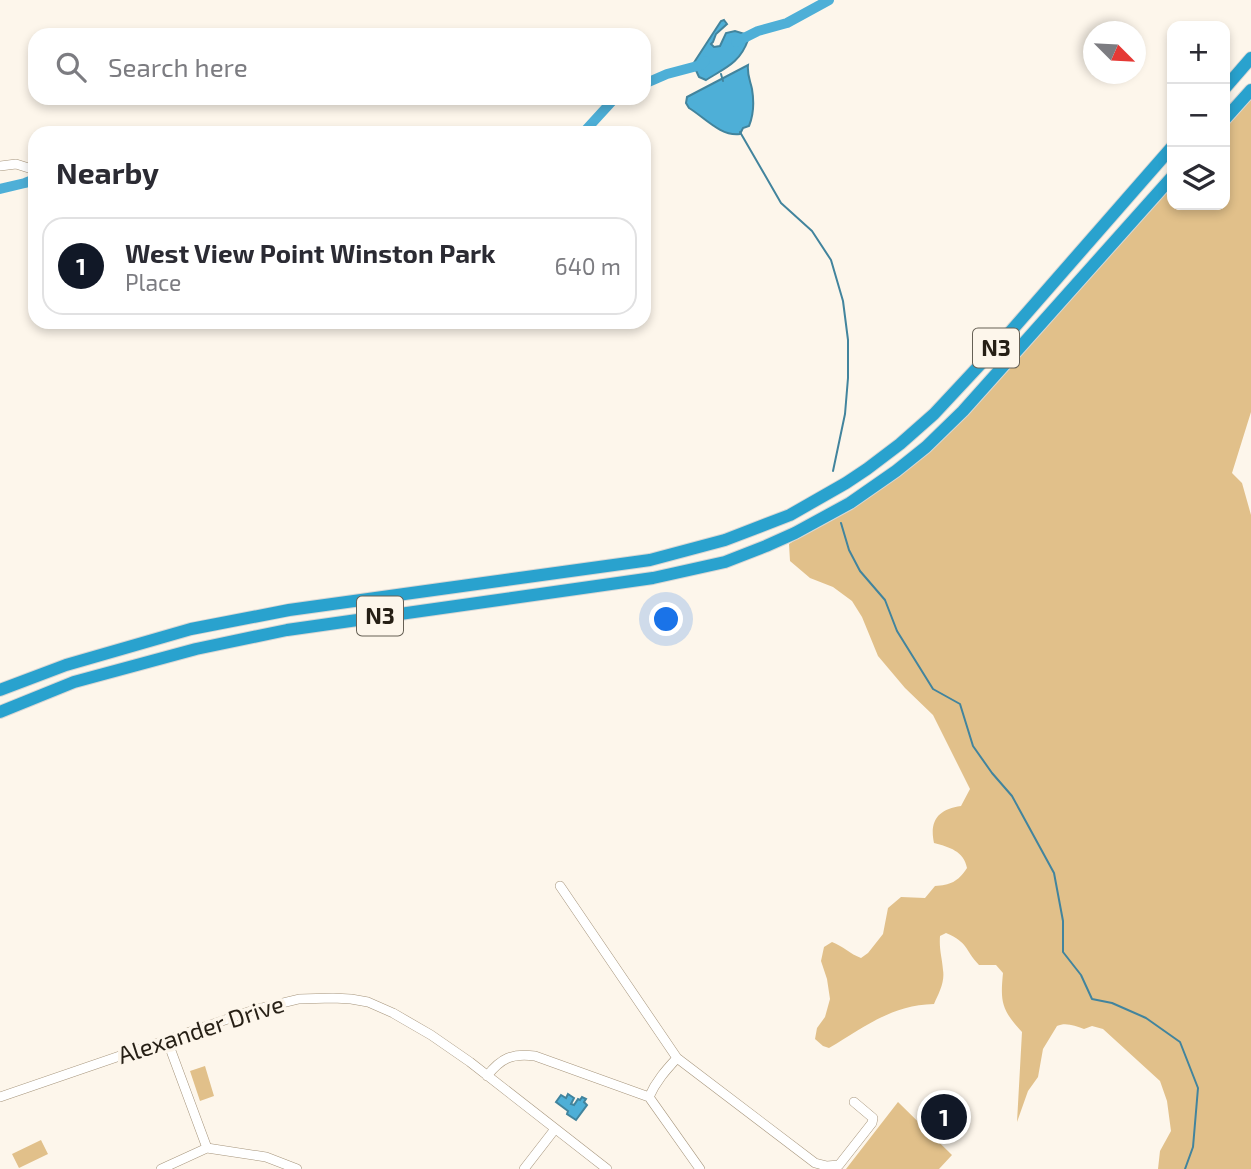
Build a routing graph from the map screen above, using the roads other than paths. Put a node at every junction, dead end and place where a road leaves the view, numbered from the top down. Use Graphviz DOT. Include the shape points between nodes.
graph roads {
  1 [pos="1251,58"];
  2 [pos="1228,84"];
  3 [pos="1251,90"];
  4 [pos="1230,113"];
  5 [pos="1167,153"];
  6 [pos="0,166"];
  7 [pos="28,167"];
  8 [pos="1167,183"];
  9 [pos="0,691"];
  10 [pos="0,712"];
  11 [pos="560,886"];
  12 [pos="167,1040"];
  13 [pos="677,1058"];
  14 [pos="487,1076"];
  15 [pos="0,1097"];
  16 [pos="649,1097"];
  17 [pos="854,1102"];
  18 [pos="555,1129"];
  19 [pos="207,1148"];
  20 [pos="161,1169"];
  21 [pos="297,1169"];
  22 [pos="524,1169"];
  23 [pos="607,1169"];
  24 [pos="700,1169"];
  1 -- 2 [label="highway"];
  3 -- 4 [label="highway"];
  5 -- 9 [label="highway, N3" via="934,414 867,469 790,514 702,548 650,561 289,610 191,629 66,664"];
  6 -- 7 [label="street" via="16,163"];
  8 -- 10 [label="highway, N3" via="926,447 850,503 795,533 706,567 653,578 287,629 196,649 74,682"];
  11 -- 13 [label="street"];
  12 -- 14 [label="street, Alexander Drive" via="299,999 351,999 393,1013"];
  12 -- 15 [label="street, Alexander Drive"];
  12 -- 19 [label="street"];
  13 -- 16 [label="street"];
  13 -- 17 [label="street" via="815,1163 827,1166 839,1165 872,1123 873,1118"];
  14 -- 16 [label="street" via="505,1059 535,1056"];
  14 -- 18 [label="street, Alexander Drive"];
  16 -- 24 [label="street"];
  18 -- 22 [label="street"];
  18 -- 23 [label="street, Alexander Drive"];
  19 -- 20 [label="street"];
  19 -- 21 [label="street" via="266,1157"];
}
